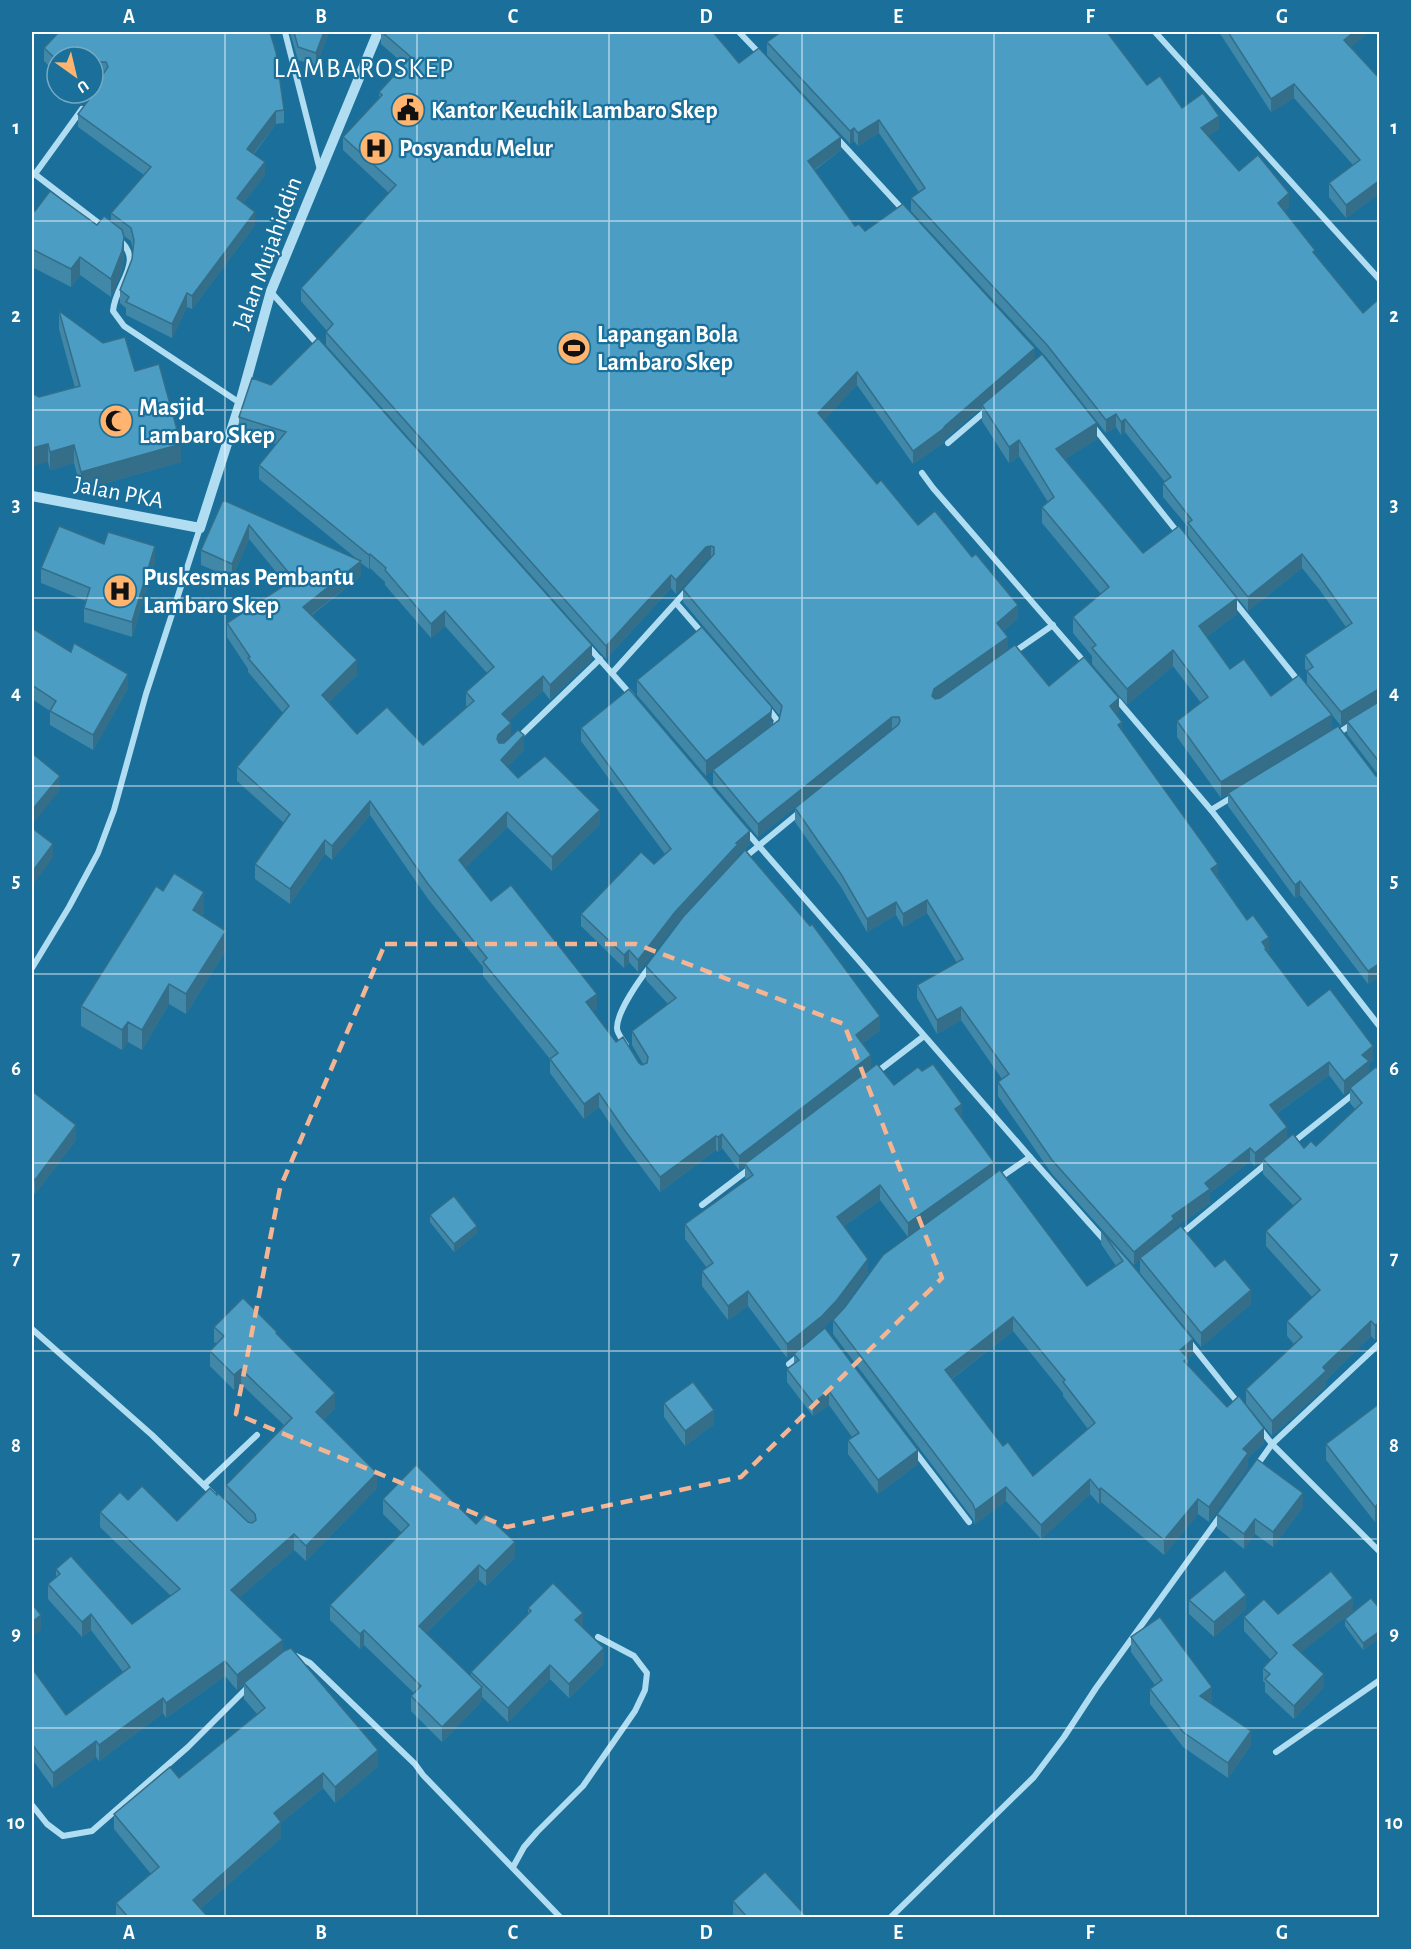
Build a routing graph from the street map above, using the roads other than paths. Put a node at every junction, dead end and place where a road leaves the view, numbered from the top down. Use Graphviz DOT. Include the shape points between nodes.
graph roads {
  1 [pos="285,32"];
  2 [pos="378,32"];
  3 [pos="739,32"];
  4 [pos="1155,32"];
  5 [pos="769,63"];
  6 [pos="85,105"];
  7 [pos="833,133"];
  8 [pos="320,171"];
  9 [pos="33,173"];
  10 [pos="914,221"];
  11 [pos="1380,280"];
  12 [pos="271,291"];
  13 [pos="326,352"];
  14 [pos="240,403"];
  15 [pos="991,406"];
  16 [pos="1087,417"];
  17 [pos="948,443"];
  18 [pos="922,473"];
  19 [pos="32,496"];
  20 [pos="200,528"];
  21 [pos="1182,538"];
  22 [pos="696,580"];
  23 [pos="1227,593"];
  24 [pos="676,603"];
  25 [pos="1053,625"];
  26 [pos="705,637"];
  27 [pos="584,642"];
  28 [pos="1006,658"];
  29 [pos="600,659"];
  30 [pos="1090,669"];
  31 [pos="612,673"];
  32 [pos="1106,686"];
  33 [pos="1302,686"];
  34 [pos="634,699"];
  35 [pos="765,704"];
  36 [pos="1359,720"];
  37 [pos="1332,722"];
  38 [pos="1340,732"];
  39 [pos="770,735"];
  40 [pos="1330,738"];
  41 [pos="1346,741"];
  42 [pos="510,745"];
  43 [pos="1241,792"];
  44 [pos="804,808"];
  45 [pos="1211,810"];
  46 [pos="743,827"];
  47 [pos="758,845"];
  48 [pos="736,866"];
  49 [pos="654,960"];
  50 [pos="32,968"];
  51 [pos="1380,1027"];
  52 [pos="924,1036"];
  53 [pos="627,1048"];
  54 [pos="869,1079"];
  55 [pos="1361,1087"];
  56 [pos="1288,1146"];
  57 [pos="1030,1157"];
  58 [pos="1270,1161"];
  59 [pos="757,1163"];
  60 [pos="994,1182"];
  61 [pos="702,1205"];
  62 [pos="1170,1242"];
  63 [pos="1110,1246"];
  64 [pos="32,1329"];
  65 [pos="1185,1336"];
  66 [pos="1380,1343"];
  67 [pos="807,1349"];
  68 [pos="789,1364"];
  69 [pos="1243,1408"];
  70 [pos="1258,1426"];
  71 [pos="257,1435"];
  72 [pos="1272,1444"];
  73 [pos="911,1447"];
  74 [pos="1251,1473"];
  75 [pos="204,1485"];
  76 [pos="220,1501"];
  77 [pos="1224,1511"];
  78 [pos="969,1522"];
  79 [pos="1380,1552"];
  80 [pos="598,1637"];
  81 [pos="1380,1655"];
  82 [pos="288,1659"];
  83 [pos="1380,1661"];
  84 [pos="1380,1680"];
  85 [pos="254,1683"];
  86 [pos="1276,1752"];
  87 [pos="32,1805"];
  88 [pos="513,1867"];
  89 [pos="561,1917"];
  90 [pos="890,1917"];
  1 -- 8 [label="street"];
  2 -- 8 [label="street, Jalan Mujahiddin"];
  3 -- 5 [label="street"];
  4 -- 11 [label="street"];
  6 -- 9 [label="street"];
  7 -- 10 [label="street"];
  8 -- 12 [label="street, Jalan Mujahiddin"];
  9 -- 14 [label="street" via="127,245 130,267 114,300 113,311 124,326"];
  12 -- 13 [label="street"];
  12 -- 14 [label="street, Jalan Mujahiddin"];
  14 -- 20 [label="street, Jalan Mujahiddin"];
  15 -- 17 [label="street"];
  16 -- 21 [label="street"];
  18 -- 25 [label="street"];
  19 -- 20 [label="street, Jalan PKA"];
  20 -- 50 [label="street" via="102,842"];
  22 -- 24 [label="street"];
  23 -- 33 [label="street"];
  24 -- 26 [label="street"];
  24 -- 31 [label="street"];
  25 -- 28 [label="street"];
  25 -- 30 [label="street"];
  27 -- 29 [label="street"];
  29 -- 31 [label="street"];
  29 -- 42 [label="street"];
  31 -- 34 [label="street"];
  32 -- 45 [label="street"];
  35 -- 39 [label="street" via="777,720"];
  36 -- 38 [label="street"];
  37 -- 38 [label="street"];
  38 -- 40 [label="street"];
  38 -- 41 [label="street"];
  43 -- 45 [label="street"];
  44 -- 47 [label="street"];
  45 -- 51 [label="street"];
  46 -- 47 [label="street"];
  47 -- 48 [label="street"];
  47 -- 52 [label="street"];
  49 -- 53 [label="street" via="619,1016 617,1030"];
  52 -- 54 [label="street"];
  52 -- 57 [label="street"];
  55 -- 56 [label="street"];
  57 -- 60 [label="street"];
  57 -- 63 [label="street"];
  58 -- 62 [label="street"];
  59 -- 61 [label="street"];
  64 -- 75 [label="street"];
  65 -- 69 [label="street"];
  66 -- 72 [label="street"];
  67 -- 68 [label="street"];
  70 -- 72 [label="street"];
  71 -- 75 [label="street"];
  72 -- 74 [label="street"];
  72 -- 79 [label="street"];
  73 -- 78 [label="street"];
  75 -- 76 [label="street"];
  77 -- 90 [label="street" via="1034,1777"];
  80 -- 88 [label="street" via="634,1656 647,1673 645,1690 583,1786 524,1847"];
  81 -- 83 [label="street"];
  82 -- 88 [label="street" via="296,1656 310,1663 415,1764"];
  84 -- 86 [label="street"];
  85 -- 87 [label="street" via="92,1832 63,1836"];
  88 -- 89 [label="street"];
}
